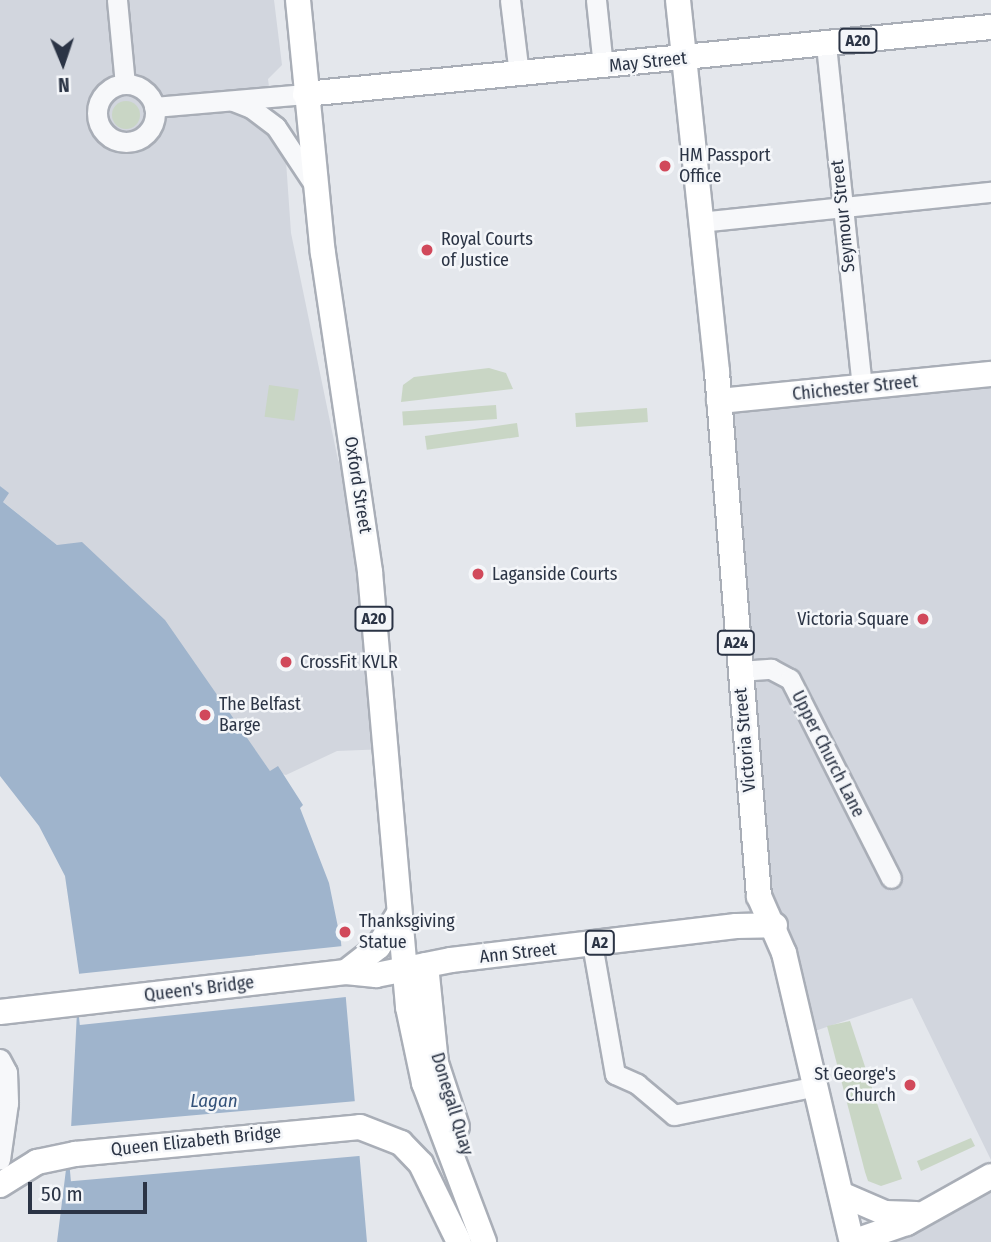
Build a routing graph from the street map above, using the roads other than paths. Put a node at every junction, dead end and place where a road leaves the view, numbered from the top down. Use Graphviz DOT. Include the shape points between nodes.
graph roads {
  1 [pos="117,0"];
  2 [pos="298,0"];
  3 [pos="510,0"];
  4 [pos="596,0"];
  5 [pos="678,0"];
  6 [pos="991,27"];
  7 [pos="826,45"];
  8 [pos="682,59"];
  9 [pos="603,67"];
  10 [pos="519,74"];
  11 [pos="125,84"];
  12 [pos="305,94"];
  13 [pos="232,101"];
  14 [pos="154,107"];
  15 [pos="315,186"];
  16 [pos="991,192"];
  17 [pos="842,207"];
  18 [pos="699,222"];
  19 [pos="991,374"];
  20 [pos="862,388"];
  21 [pos="719,401"];
  22 [pos="739,671"];
  23 [pos="891,878"];
  24 [pos="399,915"];
  25 [pos="775,925"];
  26 [pos="592,944"];
  27 [pos="415,968"];
  28 [pos="346,972"];
  29 [pos="0,1012"];
  30 [pos="0,1059"];
  31 [pos="816,1086"];
  32 [pos="0,1159"];
  33 [pos="991,1176"];
  34 [pos="0,1185"];
  35 [pos="841,1194"];
  36 [pos="885,1213"];
  37 [pos="921,1214"];
  38 [pos="846,1239"];
  39 [pos="459,1242"];
  40 [pos="484,1242"];
  1 -- 11 [label="street"];
  2 -- 12 [label="main road, Oxford Street / A20"];
  3 -- 10 [label="street"];
  4 -- 9 [label="street"];
  5 -- 8 [label="main road, A24"];
  6 -- 7 [label="main road, May Street / A20"];
  7 -- 8 [label="main road, May Street / A20"];
  7 -- 17 [label="street, Seymour Street"];
  8 -- 9 [label="main road, May Street / A20"];
  8 -- 18 [label="main road, Victoria Street / A24"];
  9 -- 10 [label="main road, May Street / A20"];
  10 -- 12 [label="main road, May Street / A20"];
  11 -- 14 [label="street" via="146,93"];
  11 -- 14 [label="street" via="107,91 97,108 99,124 111,138 129,142 146,134"];
  12 -- 13 [label="street"];
  12 -- 15 [label="main road, Oxford Street / A20"];
  13 -- 14 [label="street"];
  13 -- 15 [label="street" via="251,108 276,128"];
  15 -- 24 [label="main road, Oxford Street / A20" via="370,572"];
  16 -- 17 [label="street"];
  17 -- 18 [label="street"];
  17 -- 20 [label="street, Seymour Street"];
  18 -- 21 [label="main road, Victoria Street / A24"];
  19 -- 20 [label="main road, Chichester Street"];
  20 -- 21 [label="main road, Chichester Street"];
  21 -- 22 [label="main road, Victoria Street / A24"];
  22 -- 23 [label="street, Upper Church Lane" via="771,669 790,679"];
  22 -- 25 [label="main road, Victoria Street / A24" via="758,896"];
  24 -- 27 [label="main road, Oxford Street / A20"];
  24 -- 28 [label="main road" via="378,947"];
  25 -- 26 [label="main road, Ann Street / A2"];
  25 -- 31 [label="main road, Victoria Street"];
  26 -- 27 [label="main road, Ann Street / A2"];
  26 -- 31 [label="street" via="615,1074 636,1084 674,1115"];
  27 -- 28 [label="main road, Ann Street / A2" via="368,976"];
  27 -- 40 [label="main road, Donegall Quay" via="424,1083"];
  28 -- 29 [label="main road, Queen's Bridge / A2"];
  30 -- 32 [label="street" via="7,1072 8,1103"];
  31 -- 35 [label="main road, Victoria Street"];
  33 -- 37 [label="main road"];
  34 -- 39 [label="main road, Queen Elizabeth Bridge" via="33,1164 75,1154 360,1127 401,1143 421,1164"];
  35 -- 36 [label="main road"];
  35 -- 38 [label="main road, Victoria Street"];
  36 -- 37 [label="main road"];
  36 -- 38 [label="main road"];
  37 -- 38 [label="main road"];
}
